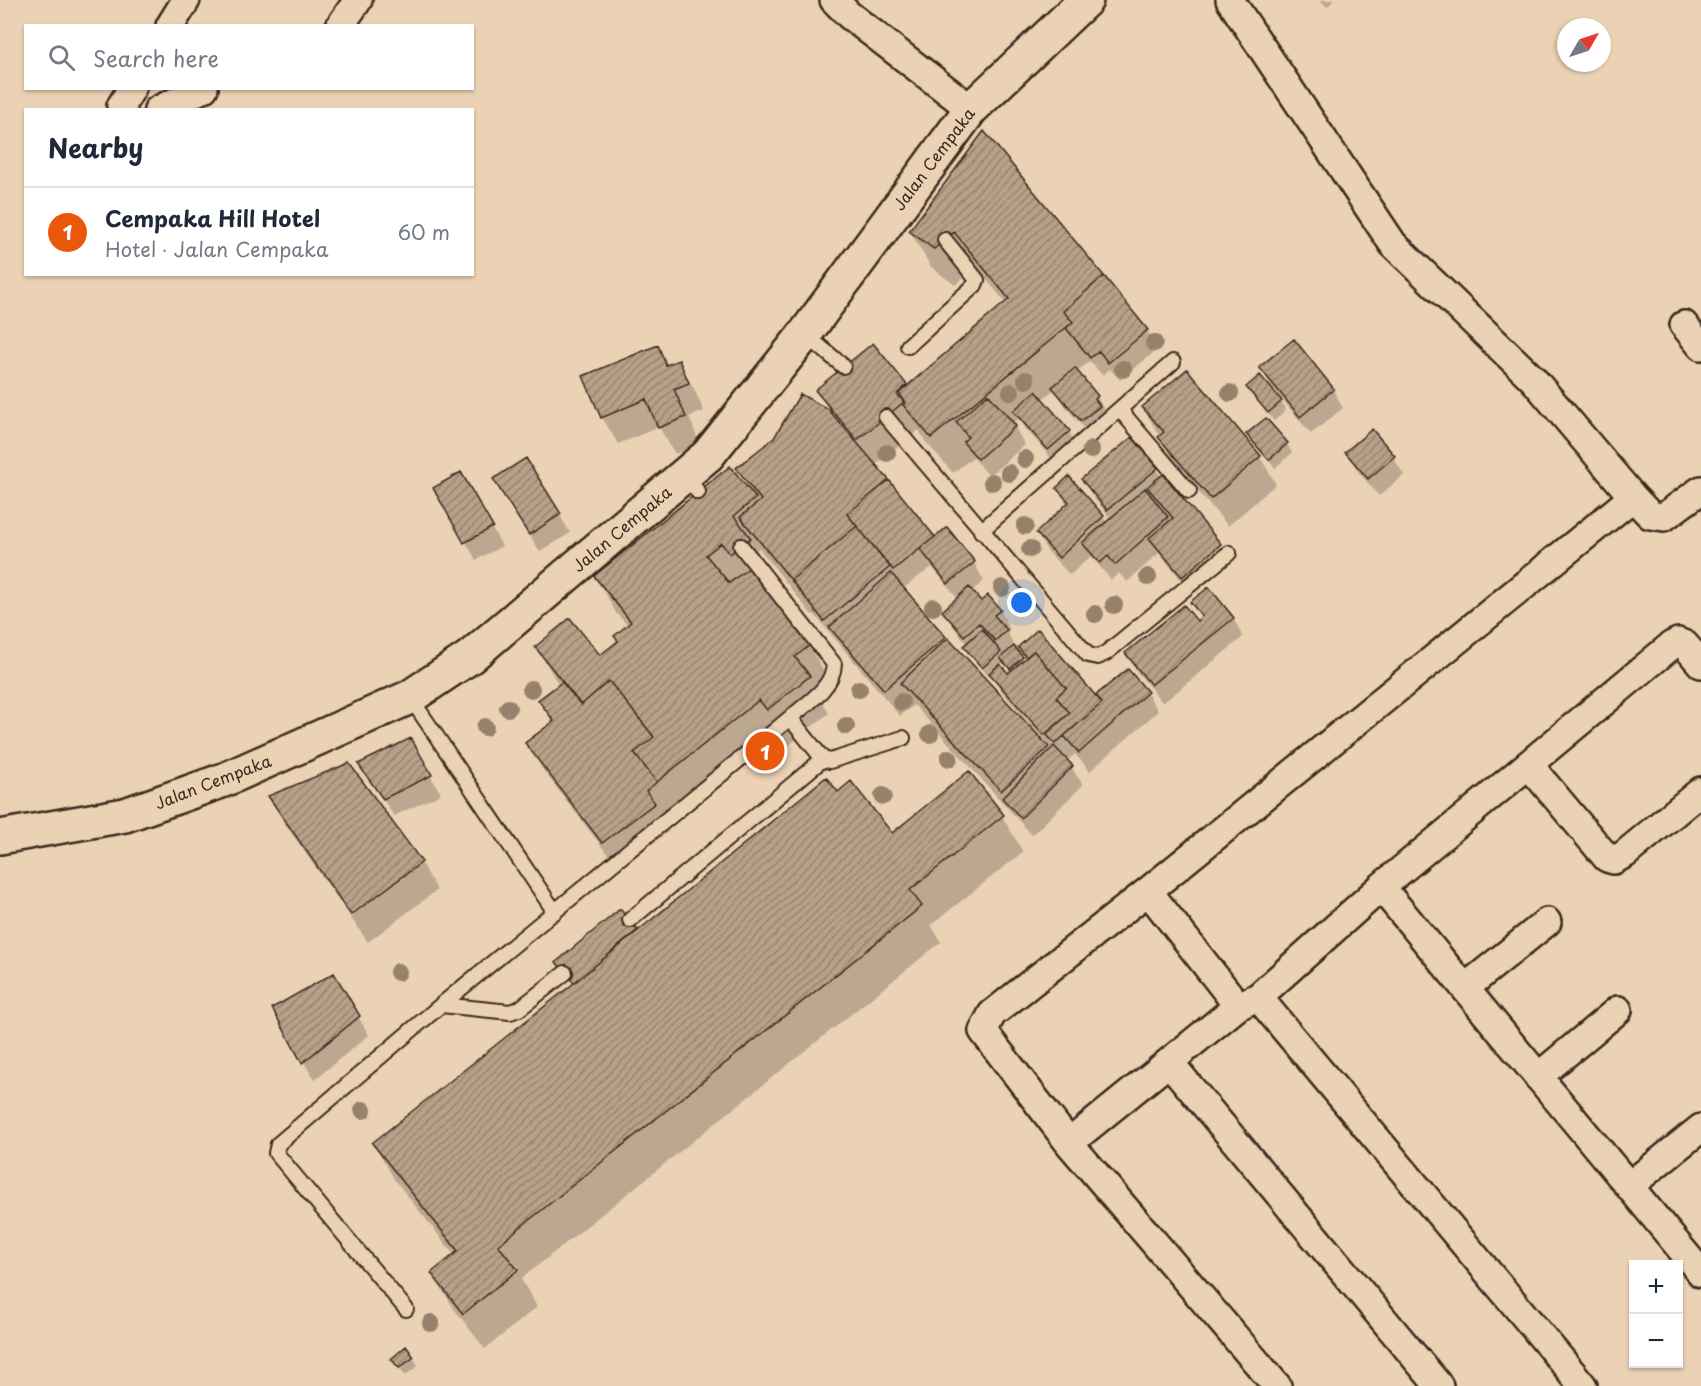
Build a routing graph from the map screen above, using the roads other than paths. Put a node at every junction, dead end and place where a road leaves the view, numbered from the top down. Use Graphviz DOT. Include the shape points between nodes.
graph roads {
  1 [pos="186,0"];
  2 [pos="358,0"];
  3 [pos="1086,0"];
  4 [pos="1230,0"];
  5 [pos="849,5"];
  6 [pos="171,24"];
  7 [pos="341,24"];
  8 [pos="131,90"];
  9 [pos="200,90"];
  10 [pos="122,108"];
  11 [pos="162,108"];
  12 [pos="971,109"];
  13 [pos="945,240"];
  14 [pos="1684,325"];
  15 [pos="805,334"];
  16 [pos="908,346"];
  17 [pos="1701,346"];
  18 [pos="1173,362"];
  19 [pos="843,366"];
  20 [pos="1120,410"];
  21 [pos="886,417"];
  22 [pos="1701,490"];
  23 [pos="1189,491"];
  24 [pos="1633,497"];
  25 [pos="981,531"];
  26 [pos="741,546"];
  27 [pos="1229,553"];
  28 [pos="1701,664"];
  29 [pos="410,697"];
  30 [pos="790,718"];
  31 [pos="903,738"];
  32 [pos="823,759"];
  33 [pos="1529,765"];
  34 [pos="1701,791"];
  35 [pos="0,837"];
  36 [pos="1381,887"];
  37 [pos="1148,891"];
  38 [pos="555,912"];
  39 [pos="630,920"];
  40 [pos="1547,922"];
  41 [pos="566,973"];
  42 [pos="1465,988"];
  43 [pos="1248,1001"];
  44 [pos="441,1005"];
  45 [pos="1618,1010"];
  46 [pos="1169,1062"];
  47 [pos="1538,1077"];
  48 [pos="1701,1128"];
  49 [pos="1069,1143"];
  50 [pos="1629,1186"];
  51 [pos="1698,1263"];
  52 [pos="406,1309"];
  53 [pos="1277,1386"];
  54 [pos="1439,1386"];
  55 [pos="1583,1386"];
  1 -- 6 [label="street"];
  2 -- 7 [label="street"];
  3 -- 12 [label="main road, Jalan Cempaka"];
  4 -- 24 [label="street" via="1393,244 1533,379"];
  5 -- 12 [label="street"];
  8 -- 10 [label="street"];
  9 -- 11 [label="street"];
  12 -- 15 [label="main road, Jalan Cempaka" via="908,202"];
  13 -- 16 [label="lane" via="977,280"];
  14 -- 17 [label="street"];
  15 -- 19 [label="lane"];
  15 -- 29 [label="main road, Jalan Cempaka" via="708,455 692,484 470,657"];
  18 -- 20 [label="lane"];
  20 -- 23 [label="lane"];
  20 -- 25 [label="lane"];
  21 -- 25 [label="lane"];
  22 -- 24 [label="street" via="1664,517 1650,514"];
  24 -- 37 [label="street"];
  25 -- 27 [label="lane" via="1088,655 1098,657"];
  26 -- 30 [label="lane" via="834,664 828,684"];
  28 -- 33 [label="street" via="1678,642"];
  29 -- 35 [label="main road, Jalan Cempaka" via="256,767 125,815"];
  29 -- 38 [label="lane"];
  30 -- 32 [label="lane"];
  30 -- 38 [label="lane"];
  31 -- 32 [label="lane" via="830,761"];
  32 -- 39 [label="lane"];
  33 -- 34 [label="street" via="1607,858 1614,860"];
  33 -- 36 [label="street"];
  36 -- 42 [label="street"];
  36 -- 43 [label="street"];
  37 -- 43 [label="street"];
  37 -- 49 [label="street" via="992,1014 983,1031"];
  38 -- 44 [label="lane"];
  40 -- 42 [label="street"];
  41 -- 44 [label="lane" via="510,1012"];
  42 -- 47 [label="street"];
  43 -- 46 [label="street"];
  43 -- 55 [label="street"];
  44 -- 52 [label="lane" via="282,1138 276,1153"];
  45 -- 47 [label="street"];
  46 -- 49 [label="street"];
  46 -- 54 [label="street"];
  47 -- 50 [label="street"];
  48 -- 50 [label="street"];
  49 -- 53 [label="street"];
  50 -- 51 [label="street"];
}
